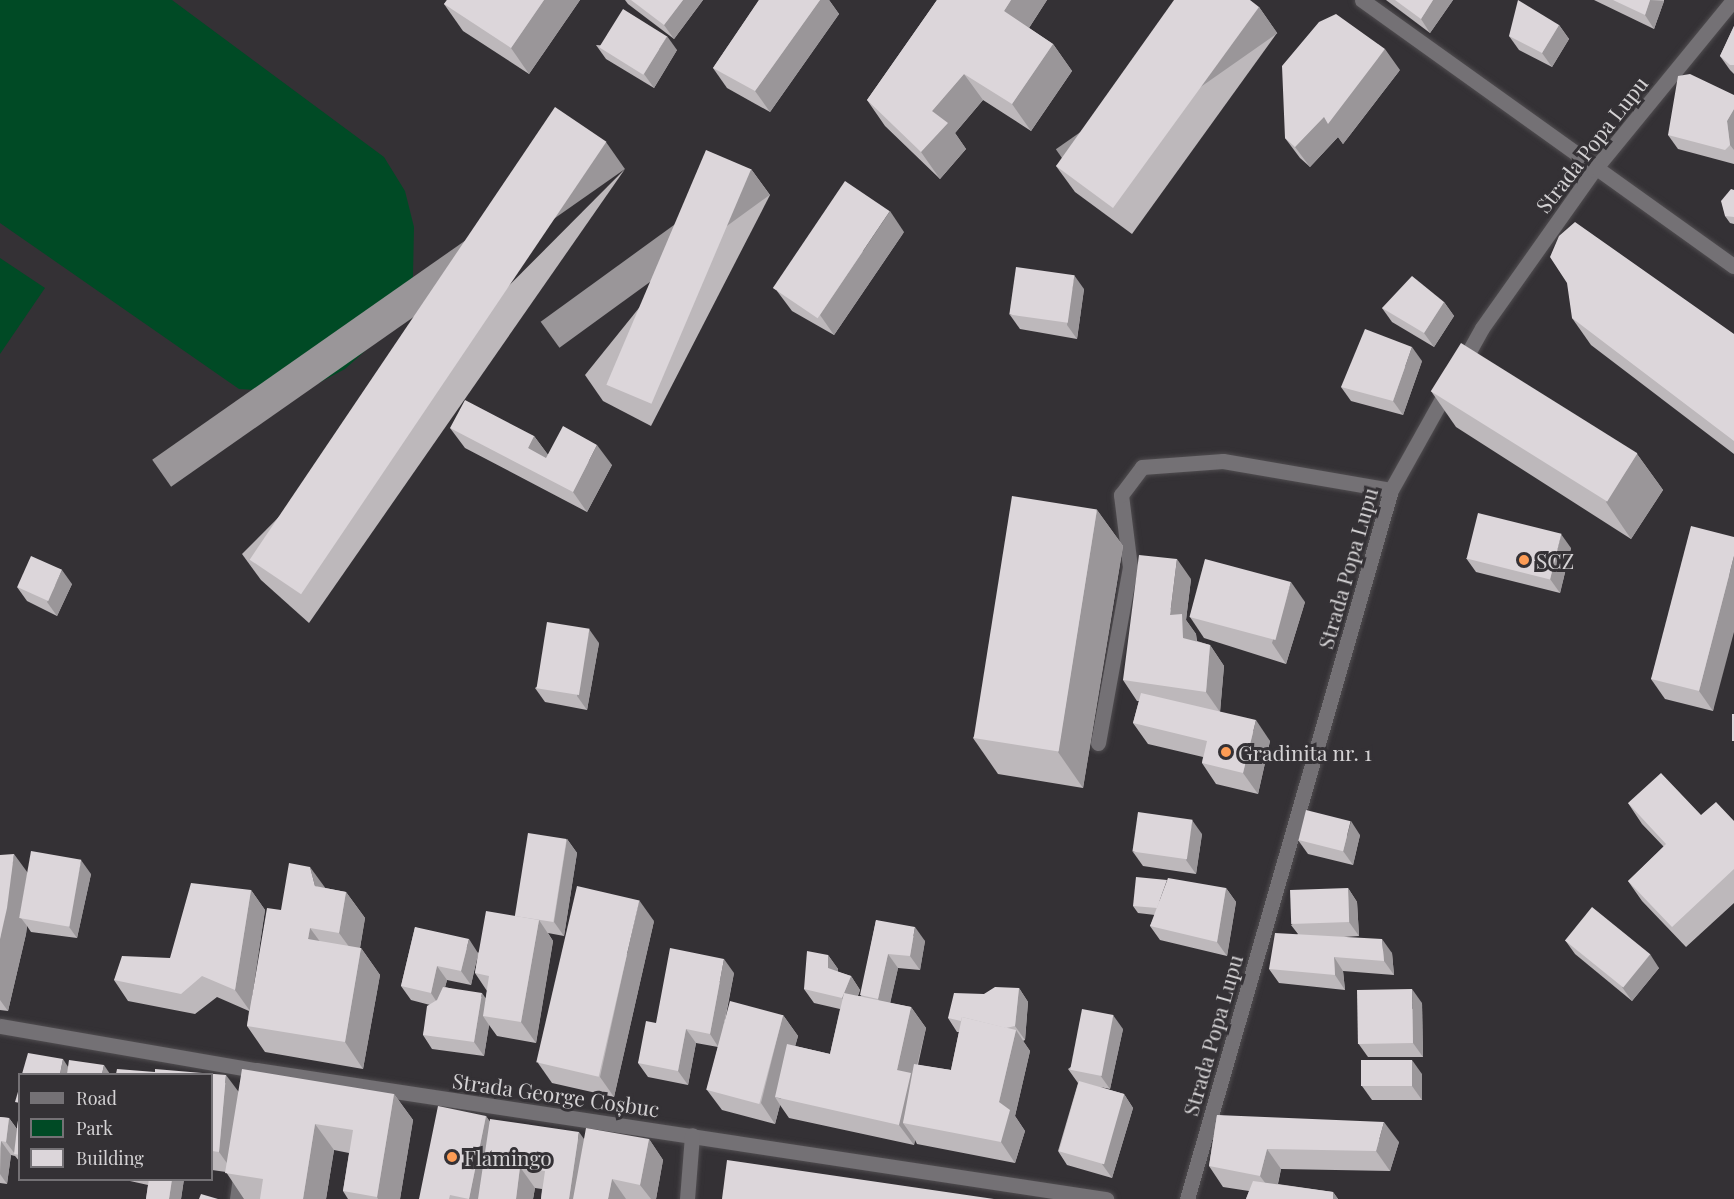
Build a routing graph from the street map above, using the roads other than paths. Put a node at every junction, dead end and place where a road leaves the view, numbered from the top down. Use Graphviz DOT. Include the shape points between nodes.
graph roads {
  1 [pos="1362,0"];
  2 [pos="1733,0"];
  3 [pos="1594,170"];
  4 [pos="1734,266"];
  5 [pos="1391,490"];
  6 [pos="1098,743"];
  7 [pos="0,1026"];
  8 [pos="693,1135"];
  9 [pos="244,1152"];
  10 [pos="237,1199"];
  11 [pos="687,1199"];
  12 [pos="1106,1199"];
  13 [pos="1187,1199"];
  1 -- 3 [label="street"];
  2 -- 3 [label="street, Strada Popa Lupu"];
  3 -- 4 [label="street"];
  3 -- 5 [label="street, Strada Popa Lupu" via="1482,328"];
  5 -- 6 [label="street" via="1223,461 1142,466 1121,495 1130,567"];
  5 -- 13 [label="street, Strada Popa Lupu"];
  7 -- 8 [label="street, Strada George Coșbuc" via="255,1076"];
  8 -- 11 [label="street"];
  8 -- 12 [label="street, Strada George Coșbuc"];
  9 -- 10 [label="street"];
}
